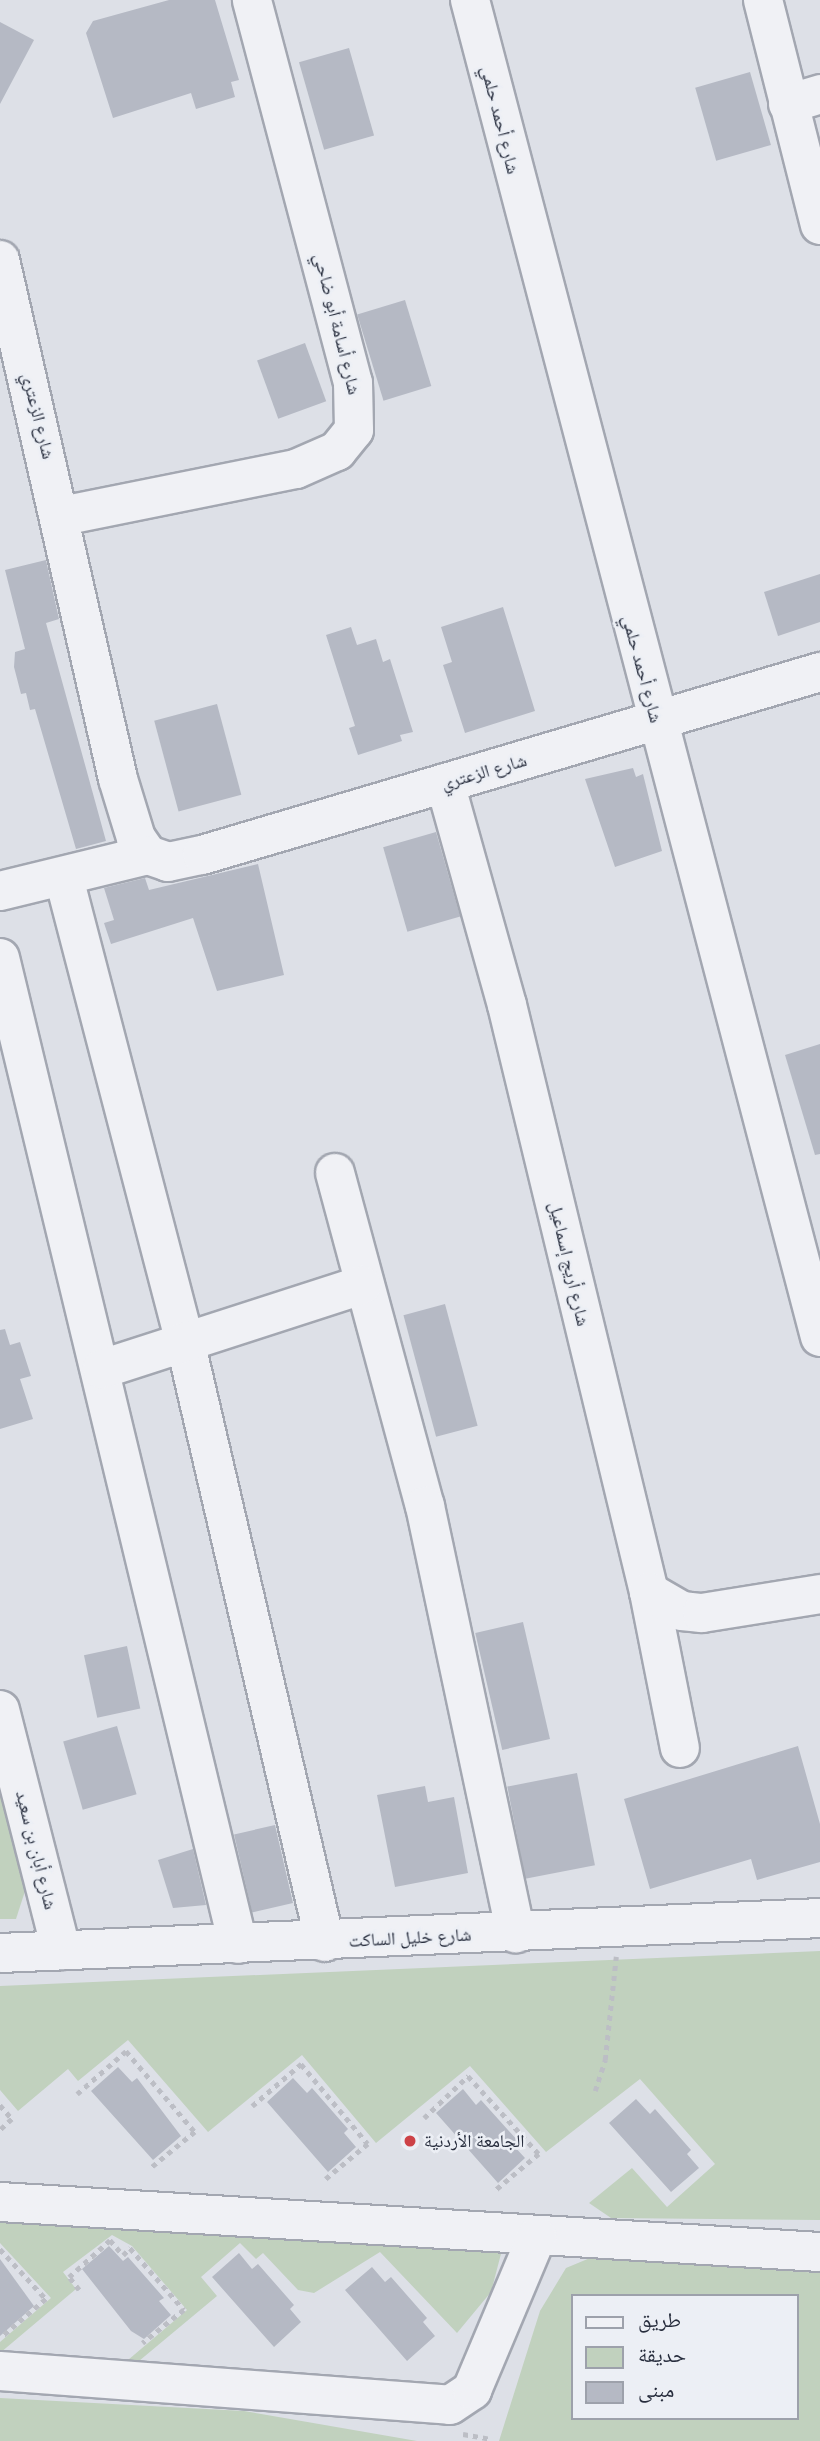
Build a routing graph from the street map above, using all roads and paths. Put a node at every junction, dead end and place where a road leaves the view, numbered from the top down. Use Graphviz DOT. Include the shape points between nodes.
graph roads {
  1 [pos="252,0"];
  2 [pos="470,0"];
  3 [pos="763,0"];
  4 [pos="804,99"];
  5 [pos="820,225"];
  6 [pos="0,260"];
  7 [pos="62,516"];
  8 [pos="820,672"];
  9 [pos="656,721"];
  10 [pos="445,783"];
  11 [pos="148,855"];
  12 [pos="64,878"];
  13 [pos="0,891"];
  14 [pos="0,958"];
  15 [pos="335,1172"];
  16 [pos="807,1234"];
  17 [pos="362,1285"];
  18 [pos="820,1337"];
  19 [pos="186,1341"];
  20 [pos="102,1369"];
  21 [pos="649,1592"];
  22 [pos="820,1594"];
  23 [pos="0,1710"];
  24 [pos="680,1748"];
  25 [pos="820,1918"];
  26 [pos="619,1927"];
  27 [pos="516,1933"];
  28 [pos="325,1942"];
  29 [pos="238,1944"];
  30 [pos="61,1950"];
  31 [pos="0,1953"];
  32 [pos="595,2091"];
  33 [pos="77,2094"];
  34 [pos="0,2105"];
  35 [pos="252,2106"];
  36 [pos="424,2118"];
  37 [pos="0,2130"];
  38 [pos="151,2168"];
  39 [pos="326,2179"];
  40 [pos="496,2190"];
  41 [pos="0,2202"];
  42 [pos="537,2236"];
  43 [pos="0,2249"];
  44 [pos="820,2252"];
  45 [pos="79,2290"];
  46 [pos="143,2343"];
  47 [pos="1,2354"];
  1 -- 7 [label="street, شارع أسامة أبو ضاحي" via="353,383 354,430 337,451 296,469"];
  2 -- 9 [label="street, شارع أحمد حلمي"];
  3 -- 4 [label="street"];
  4 -- 5 [label="street"];
  6 -- 7 [label="street, شارع الزعتري"];
  7 -- 11 [label="street, شارع الزعتري" via="118,779 136,838"];
  8 -- 9 [label="street, شارع الزعتري"];
  9 -- 10 [label="street, شارع الزعتري"];
  9 -- 16 [label="street, شارع أحمد حلمي"];
  10 -- 11 [label="street, شارع الزعتري" via="202,855 168,862"];
  10 -- 21 [label="street, شارع أريج إسماعيل" via="507,1005"];
  11 -- 12 [label="street, شارع الزعتري"];
  12 -- 13 [label="street, شارع الزعتري"];
  12 -- 19 [label="street"];
  14 -- 20 [label="street"];
  15 -- 17 [label="street"];
  16 -- 18 [label="street, شارع أحمد حلمي"];
  17 -- 19 [label="street"];
  17 -- 27 [label="street" via="425,1506"];
  19 -- 20 [label="street"];
  19 -- 28 [label="street"];
  20 -- 29 [label="street"];
  21 -- 22 [label="street" via="682,1611 702,1613"];
  21 -- 24 [label="street, شارع أريج إسماعيل"];
  23 -- 30 [label="street, شارع أبان بن سعيد"];
  25 -- 26 [label="street, شارع خليل الساكت"];
  26 -- 27 [label="street, شارع خليل الساكت"];
  26 -- 32 [label="path" via="605,2060"];
  27 -- 28 [label="street, شارع خليل الساكت"];
  28 -- 29 [label="street, شارع خليل الساكت"];
  29 -- 30 [label="street, شارع خليل الساكت"];
  30 -- 31 [label="street, شارع خليل الساكت"];
  33 -- 38 [label="path" via="126,2051 195,2132"];
  34 -- 37 [label="path" via="12,2119"];
  35 -- 39 [label="path" via="301,2064 368,2144"];
  36 -- 40 [label="path" via="468,2076 539,2154"];
  41 -- 42 [label="street"];
  42 -- 44 [label="street"];
  42 -- 47 [label="street" via="472,2390 450,2405"];
  43 -- 47 [label="path" via="47,2299"];
  45 -- 46 [label="path" via="69,2277 110,2240 123,2255 130,2248 184,2310"];
}
